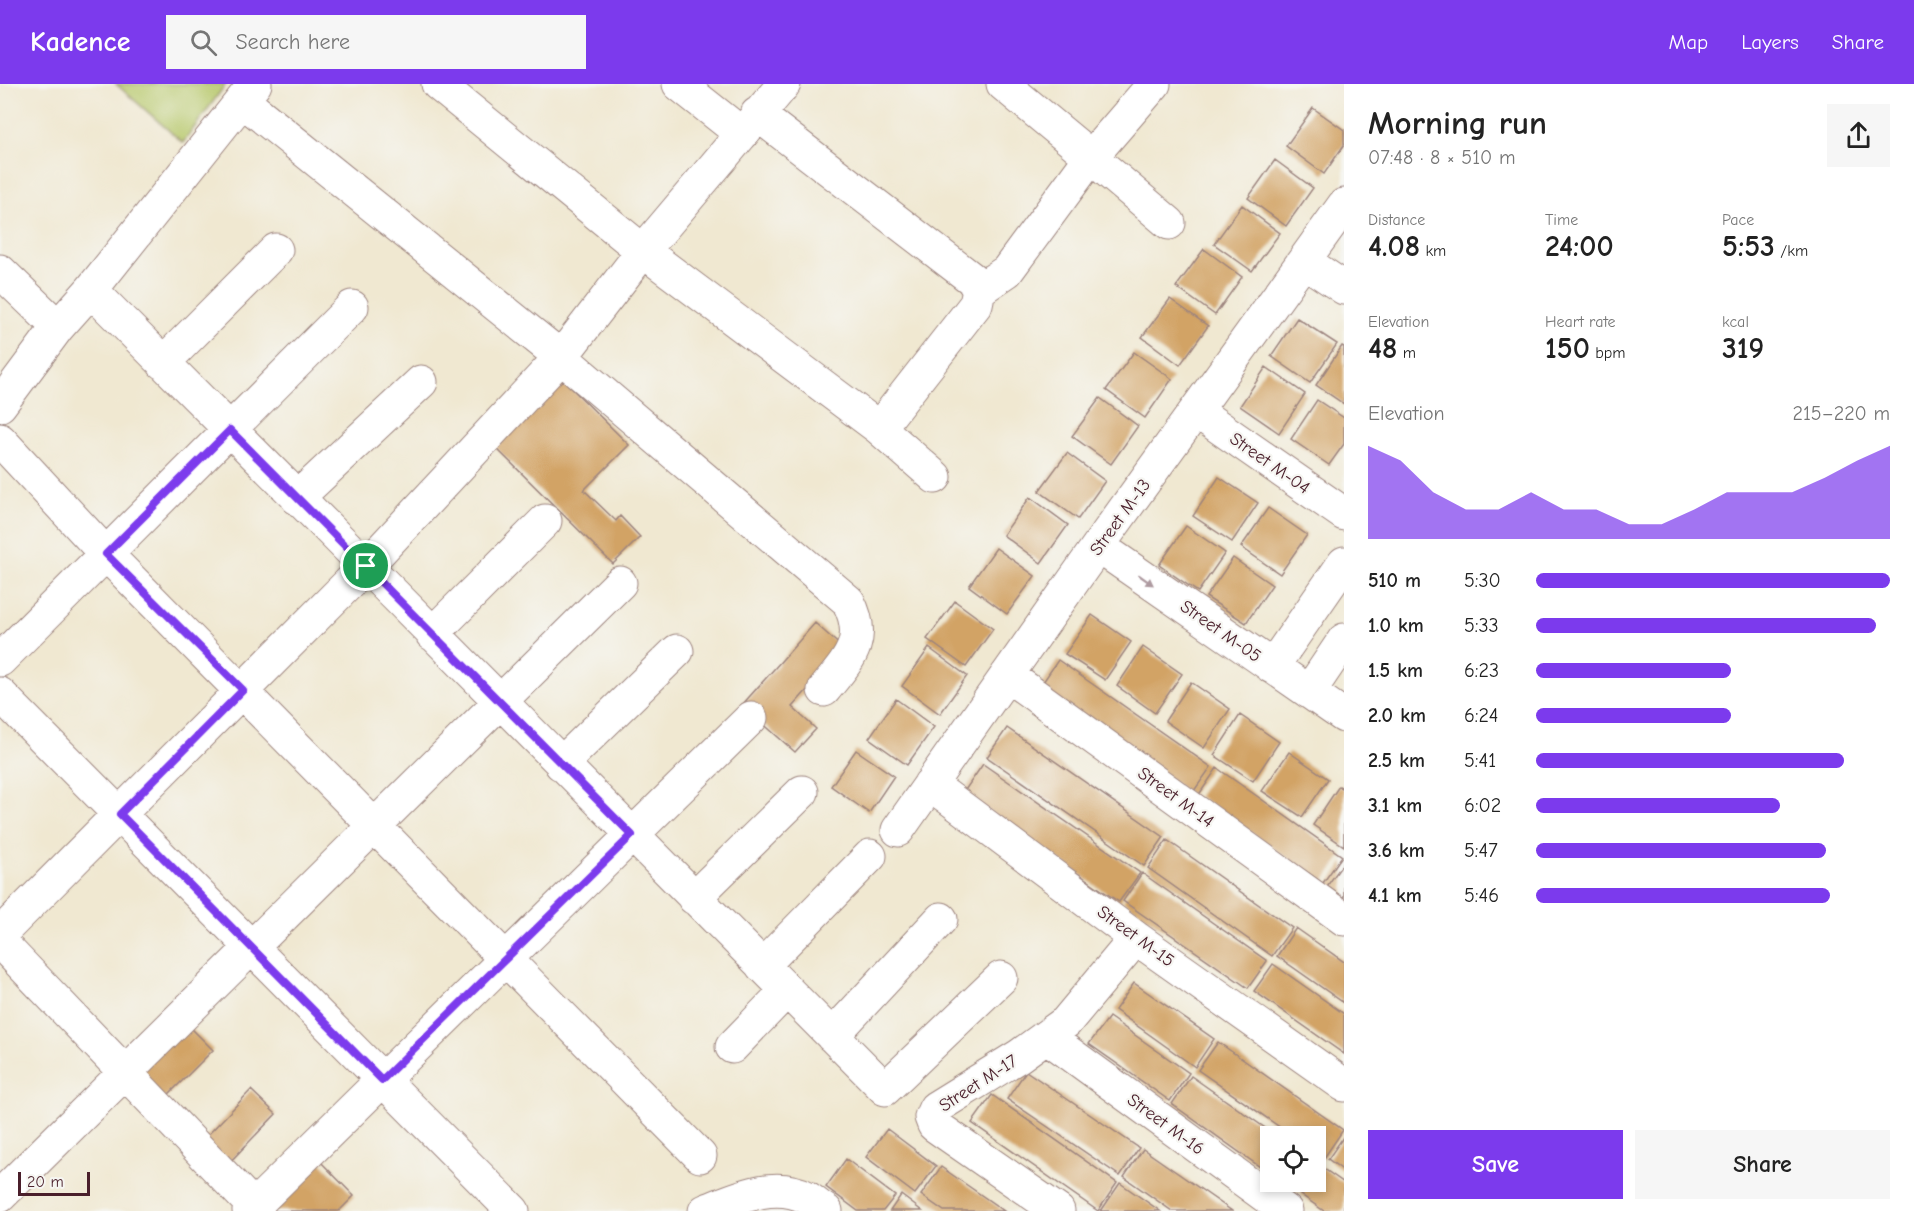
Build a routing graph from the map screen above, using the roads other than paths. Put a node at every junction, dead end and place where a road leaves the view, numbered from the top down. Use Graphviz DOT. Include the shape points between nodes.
graph roads {
  1 [pos="438,84"];
  2 [pos="679,84"];
  3 [pos="784,84"];
  4 [pos="1003,84"];
  5 [pos="1154,84"];
  6 [pos="249,93"];
  7 [pos="750,124"];
  8 [pos="1091,157"];
  9 [pos="1344,205"];
  10 [pos="1169,223"];
  11 [pos="276,250"];
  12 [pos="643,251"];
  13 [pos="1304,261"];
  14 [pos="0,271"];
  15 [pos="1344,288"];
  16 [pos="91,290"];
  17 [pos="979,290"];
  18 [pos="352,307"];
  19 [pos="58,327"];
  20 [pos="561,357"];
  21 [pos="163,363"];
  22 [pos="421,382"];
  23 [pos="0,405"];
  24 [pos="1196,411"];
  25 [pos="879,428"];
  26 [pos="230,430"];
  27 [pos="0,440"];
  28 [pos="935,477"];
  29 [pos="297,498"];
  30 [pos="1344,514"];
  31 [pos="545,521"];
  32 [pos="1098,546"];
  33 [pos="106,554"];
  34 [pos="1344,563"];
  35 [pos="366,566"];
  36 [pos="620,583"];
  37 [pos="432,634"];
  38 [pos="1344,640"];
  39 [pos="677,651"];
  40 [pos="0,660"];
  41 [pos="1272,667"];
  42 [pos="1007,675"];
  43 [pos="243,690"];
  44 [pos="824,690"];
  45 [pos="1308,692"];
  46 [pos="0,694"];
  47 [pos="500,702"];
  48 [pos="1344,716"];
  49 [pos="751,718"];
  50 [pos="561,764"];
  51 [pos="930,784"];
  52 [pos="802,792"];
  53 [pos="120,814"];
  54 [pos="374,826"];
  55 [pos="898,830"];
  56 [pos="632,835"];
  57 [pos="870,856"];
  58 [pos="694,898"];
  59 [pos="941,919"];
  60 [pos="1344,919"];
  61 [pos="0,934"];
  62 [pos="1136,938"];
  63 [pos="0,942"];
  64 [pos="251,948"];
  65 [pos="506,959"];
  66 [pos="762,966"];
  67 [pos="1001,978"];
  68 [pos="786,990"];
  69 [pos="832,1036"];
  70 [pos="1047,1037"];
  71 [pos="732,1047"];
  72 [pos="124,1073"];
  73 [pos="382,1080"];
  74 [pos="1344,1085"];
  75 [pos="700,1156"];
  76 [pos="0,1198"];
  77 [pos="764,1201"];
  78 [pos="253,1210"];
  79 [pos="11,1211"];
  80 [pos="513,1211"];
  81 [pos="705,1211"];
  82 [pos="826,1211"];
  83 [pos="1058,1211"];
  84 [pos="1286,1211"];
  1 -- 12 [label="street"];
  2 -- 7 [label="street"];
  3 -- 7 [label="street"];
  4 -- 8 [label="street"];
  5 -- 8 [label="street"];
  6 -- 16 [label="street"];
  6 -- 20 [label="street"];
  7 -- 12 [label="street"];
  7 -- 17 [label="street" via="972,279"];
  8 -- 10 [label="street"];
  8 -- 17 [label="street" via="1007,271"];
  9 -- 13 [label="street, Street M-13"];
  11 -- 21 [label="street"];
  12 -- 20 [label="street"];
  12 -- 25 [label="street"];
  13 -- 15 [label="street"];
  13 -- 24 [label="street, Street M-13"];
  14 -- 19 [label="street"];
  16 -- 19 [label="street"];
  16 -- 21 [label="street"];
  17 -- 25 [label="street" via="976,304"];
  18 -- 26 [label="street"];
  19 -- 23 [label="street"];
  20 -- 35 [label="street"];
  20 -- 44 [label="street" via="848,601 856,616 853,654"];
  21 -- 26 [label="street"];
  22 -- 29 [label="street"];
  24 -- 30 [label="street, Street M-04"];
  24 -- 32 [label="street, Street M-13"];
  25 -- 28 [label="street"];
  26 -- 29 [label="street"];
  26 -- 33 [label="street"];
  27 -- 33 [label="street"];
  29 -- 35 [label="street"];
  31 -- 37 [label="street"];
  32 -- 41 [label="street, Street M-05, one-way"];
  32 -- 42 [label="street, Street M-13"];
  33 -- 40 [label="street"];
  33 -- 43 [label="street"];
  34 -- 41 [label="street"];
  35 -- 37 [label="street"];
  35 -- 43 [label="street"];
  36 -- 47 [label="street"];
  37 -- 47 [label="street"];
  38 -- 45 [label="street"];
  39 -- 50 [label="street"];
  41 -- 45 [label="street, Street M-05"];
  42 -- 51 [label="street, Street M-13"];
  42 -- 60 [label="street, Street M-14"];
  43 -- 53 [label="street"];
  43 -- 54 [label="street"];
  45 -- 48 [label="street, Street M-05"];
  46 -- 53 [label="street"];
  47 -- 50 [label="street"];
  47 -- 54 [label="street"];
  49 -- 56 [label="street"];
  50 -- 56 [label="street"];
  51 -- 55 [label="street, Street M-13"];
  51 -- 62 [label="street, Street M-15"];
  52 -- 58 [label="street"];
  53 -- 61 [label="street"];
  53 -- 64 [label="street"];
  54 -- 64 [label="street"];
  54 -- 65 [label="street"];
  56 -- 58 [label="street"];
  56 -- 65 [label="street"];
  57 -- 66 [label="street"];
  58 -- 66 [label="street"];
  59 -- 69 [label="street"];
  62 -- 70 [label="street, Street M-17" via="1066,1022"];
  62 -- 74 [label="street, Street M-15"];
  63 -- 72 [label="street"];
  64 -- 72 [label="street"];
  64 -- 73 [label="street"];
  65 -- 73 [label="street"];
  65 -- 75 [label="street"];
  66 -- 68 [label="street"];
  67 -- 69 [label="street" via="885,1089"];
  68 -- 69 [label="street"];
  68 -- 71 [label="street"];
  70 -- 83 [label="street, Street M-17" via="935,1108 932,1117 934,1125"];
  70 -- 84 [label="street, Street M-16"];
  72 -- 76 [label="street"];
  72 -- 78 [label="street"];
  73 -- 78 [label="street"];
  73 -- 80 [label="street"];
  76 -- 79 [label="street"];
  77 -- 81 [label="street"];
  77 -- 82 [label="street" via="782,1191 805,1196"];
}
